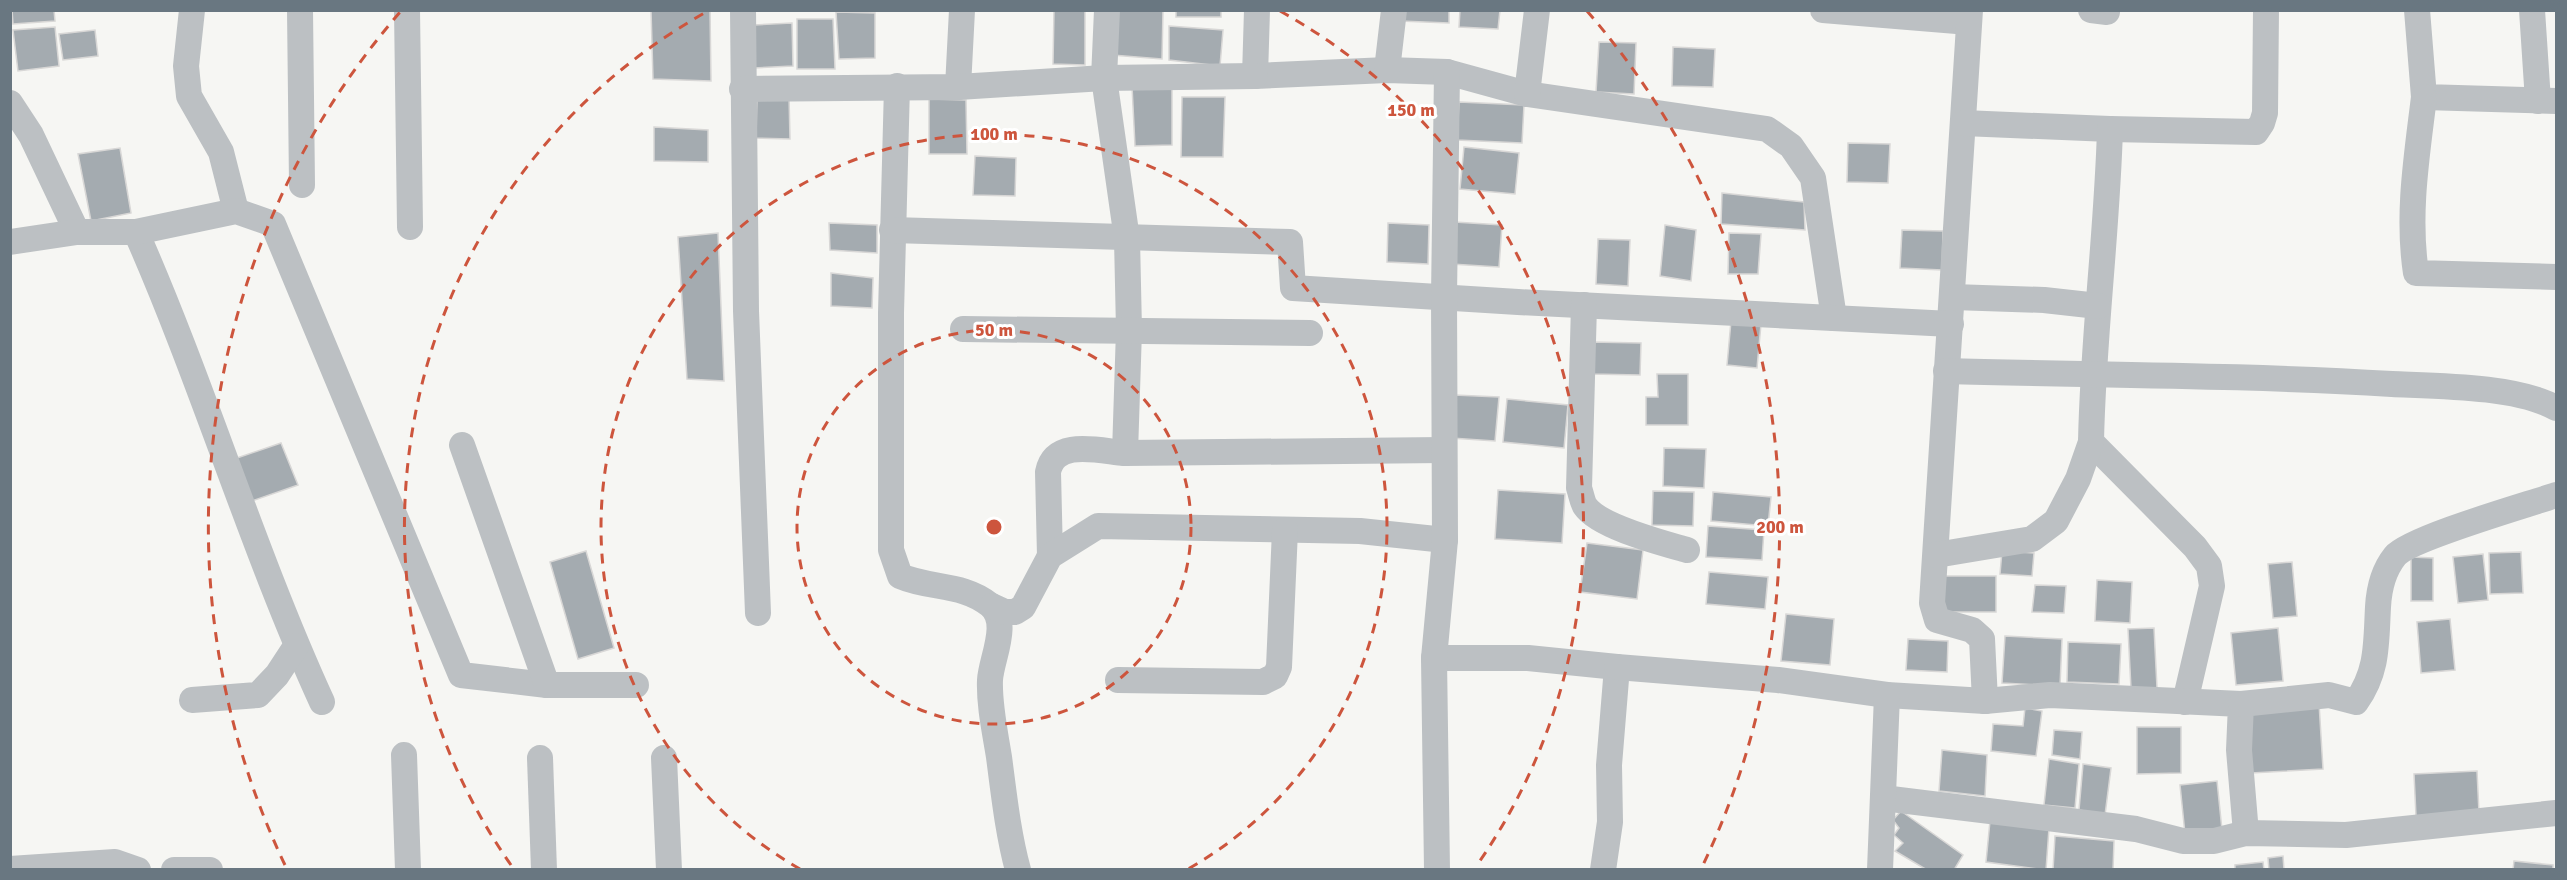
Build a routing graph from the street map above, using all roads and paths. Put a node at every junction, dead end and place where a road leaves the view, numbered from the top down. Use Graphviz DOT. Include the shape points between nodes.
graph roads {
  1 [pos="192,10"];
  2 [pos="300,10"];
  3 [pos="407,10"];
  4 [pos="743,10"];
  5 [pos="962,10"];
  6 [pos="1107,10"];
  7 [pos="1257,10"];
  8 [pos="1394,10"];
  9 [pos="1537,10"];
  10 [pos="1824,10"];
  11 [pos="2266,10"];
  12 [pos="2417,10"];
  13 [pos="2532,10"];
  14 [pos="1970,16"];
  15 [pos="1387,70"];
  16 [pos="1447,72"];
  17 [pos="1256,76"];
  18 [pos="1104,78"];
  19 [pos="897,86"];
  20 [pos="958,87"];
  21 [pos="742,89"];
  22 [pos="1527,94"];
  23 [pos="2424,97"];
  24 [pos="2547,101"];
  25 [pos="10,103"];
  26 [pos="1963,123"];
  27 [pos="2110,129"];
  28 [pos="302,185"];
  29 [pos="236,211"];
  30 [pos="410,227"];
  31 [pos="892,230"];
  32 [pos="77,232"];
  33 [pos="136,232"];
  34 [pos="1127,239"];
  35 [pos="10,242"];
  36 [pos="2556,277"];
  37 [pos="1444,297"];
  38 [pos="1953,297"];
  39 [pos="1584,305"];
  40 [pos="2098,306"];
  41 [pos="1834,318"];
  42 [pos="1951,324"];
  43 [pos="963,329"];
  44 [pos="1130,330"];
  45 [pos="1310,333"];
  46 [pos="1946,371"];
  47 [pos="2094,375"];
  48 [pos="2556,408"];
  49 [pos="2091,442"];
  50 [pos="462,445"];
  51 [pos="1444,450"];
  52 [pos="1125,453"];
  53 [pos="2556,495"];
  54 [pos="1285,530"];
  55 [pos="1445,540"];
  56 [pos="1688,550"];
  57 [pos="1936,555"];
  58 [pos="1050,556"];
  59 [pos="992,606"];
  60 [pos="758,614"];
  61 [pos="296,646"];
  62 [pos="1434,658"];
  63 [pos="1617,667"];
  64 [pos="1118,680"];
  65 [pos="547,685"];
  66 [pos="636,685"];
  67 [pos="1887,695"];
  68 [pos="192,700"];
  69 [pos="1985,701"];
  70 [pos="321,702"];
  71 [pos="2185,702"];
  72 [pos="2241,704"];
  73 [pos="404,755"];
  74 [pos="540,758"];
  75 [pos="664,758"];
  76 [pos="1883,798"];
  77 [pos="2556,813"];
  78 [pos="2246,833"];
  79 [pos="123,867"];
  80 [pos="10,869"];
  81 [pos="174,870"];
  82 [pos="210,870"];
  83 [pos="408,870"];
  84 [pos="544,870"];
  85 [pos="669,870"];
  86 [pos="1018,870"];
  87 [pos="1437,870"];
  88 [pos="1603,870"];
  89 [pos="1880,870"];
  1 -- 29 [label="street" via="186,66 189,96 221,152"];
  2 -- 28 [label="street"];
  3 -- 30 [label="street"];
  4 -- 21 [label="street"];
  5 -- 20 [label="street"];
  6 -- 18 [label="street"];
  7 -- 17 [label="street"];
  8 -- 15 [label="street"];
  9 -- 22 [label="street"];
  10 -- 14 [label="street"];
  11 -- 27 [label="street" via="2265,112 2256,132"];
  12 -- 23 [label="street"];
  13 -- 24 [label="street"];
  14 -- 26 [label="street"];
  15 -- 16 [label="street"];
  15 -- 17 [label="street"];
  16 -- 22 [label="street"];
  16 -- 37 [label="street"];
  17 -- 18 [label="street"];
  18 -- 20 [label="street"];
  18 -- 34 [label="street"];
  19 -- 20 [label="street"];
  19 -- 21 [label="street"];
  19 -- 31 [label="street"];
  21 -- 60 [label="street"];
  22 -- 41 [label="street" via="1767,129 1791,146 1813,178"];
  23 -- 24 [label="street"];
  23 -- 36 [label="street" via="2414,178 2415,273"];
  25 -- 32 [label="street" via="31,135"];
  26 -- 27 [label="street"];
  26 -- 38 [label="street"];
  27 -- 40 [label="street"];
  29 -- 33 [label="street"];
  29 -- 65 [label="street" via="273,224 461,675"];
  31 -- 34 [label="street"];
  31 -- 59 [label="street" via="891,550 895,568 900,576 915,583 956,588"];
  32 -- 33 [label="street"];
  32 -- 35 [label="street"];
  33 -- 61 [label="street" via="172,314"];
  34 -- 37 [label="street" via="1290,242 1293,288"];
  34 -- 44 [label="street"];
  37 -- 39 [label="street"];
  37 -- 51 [label="street"];
  38 -- 40 [label="street"];
  38 -- 42 [label="street"];
  39 -- 41 [label="street"];
  39 -- 56 [label="street" via="1579,488 1585,506 1640,537"];
  40 -- 47 [label="street"];
  41 -- 42 [label="street"];
  42 -- 46 [label="street"];
  43 -- 44 [label="street"];
  44 -- 45 [label="street"];
  44 -- 52 [label="street"];
  46 -- 47 [label="street"];
  46 -- 57 [label="street"];
  47 -- 48 [label="street" via="2262,376 2451,387 2539,398"];
  47 -- 49 [label="street"];
  49 -- 57 [label="street" via="2078,479 2056,521 2032,539"];
  49 -- 71 [label="street" via="2209,566 2212,586"];
  50 -- 65 [label="street"];
  51 -- 52 [label="street"];
  51 -- 55 [label="street"];
  52 -- 58 [label="street" via="1076,448 1058,453 1050,461"];
  53 -- 72 [label="street" via="2417,542 2396,555 2379,584 2374,667 2356,702 2329,695"];
  54 -- 55 [label="street" via="1360,531"];
  54 -- 58 [label="street" via="1098,525"];
  54 -- 64 [label="street" via="1279,667 1275,676 1263,682"];
  55 -- 62 [label="street"];
  57 -- 69 [label="street" via="1933,613 1937,620 1972,630 1982,639"];
  58 -- 59 [label="street" via="1023,607 1005,612"];
  59 -- 86 [label="street" via="999,635 990,691"];
  61 -- 68 [label="street" via="278,675 258,695"];
  61 -- 70 [label="street"];
  62 -- 63 [label="street" via="1528,658"];
  62 -- 87 [label="street"];
  63 -- 67 [label="street" via="1778,680"];
  63 -- 88 [label="street" via="1609,765 1610,822"];
  65 -- 66 [label="street"];
  67 -- 69 [label="street"];
  67 -- 76 [label="street"];
  69 -- 71 [label="street" via="2050,695"];
  71 -- 72 [label="street"];
  72 -- 78 [label="street" via="2239,750"];
  73 -- 83 [label="street"];
  74 -- 84 [label="street"];
  75 -- 85 [label="street"];
  76 -- 78 [label="street" via="2136,829 2183,841 2214,841"];
  76 -- 89 [label="street"];
  77 -- 78 [label="street" via="2346,835"];
  79 -- 80 [label="street"];
  81 -- 82 [label="street"];
}
